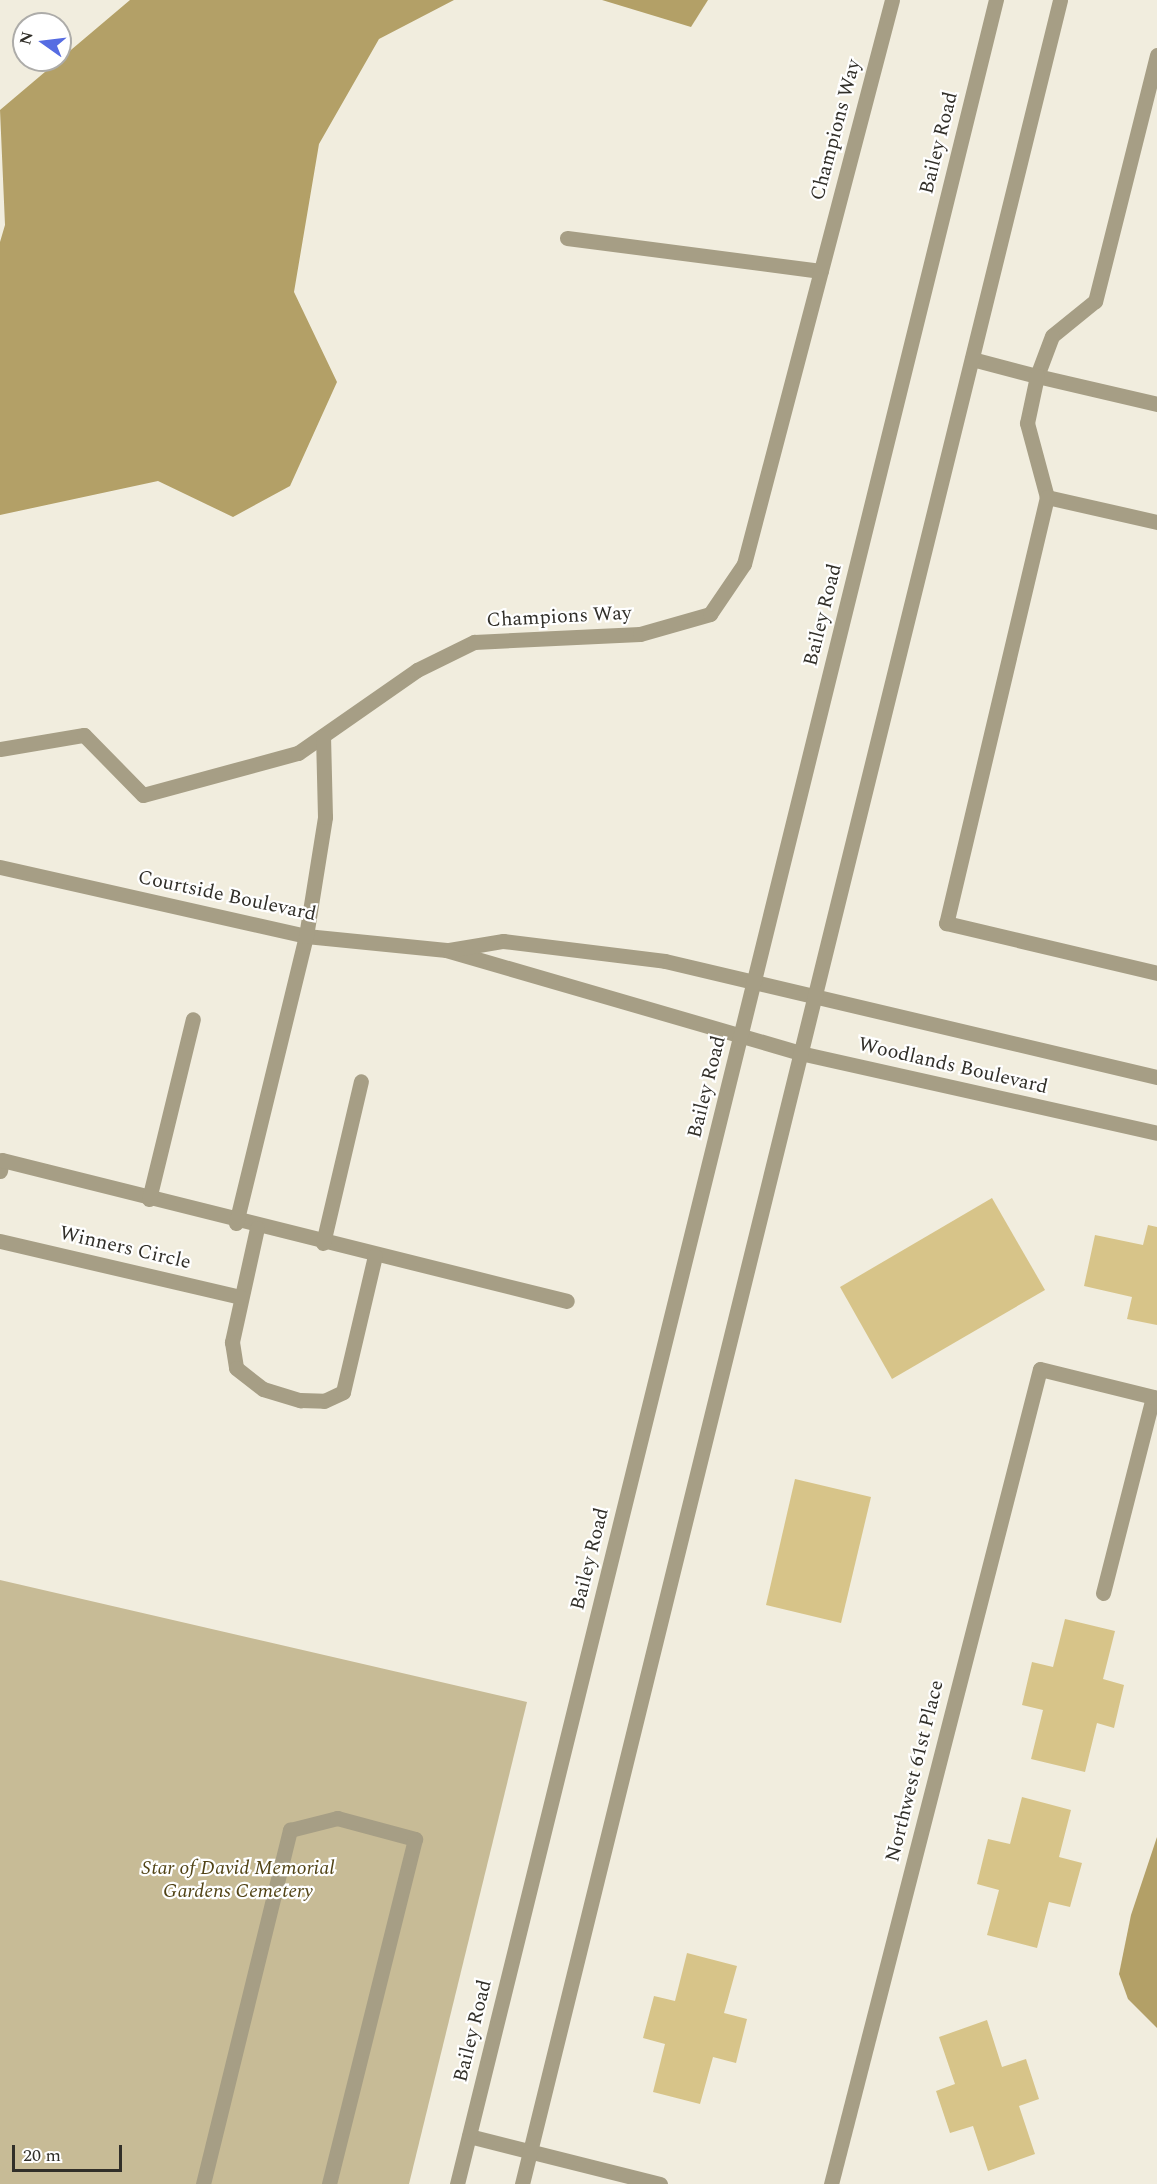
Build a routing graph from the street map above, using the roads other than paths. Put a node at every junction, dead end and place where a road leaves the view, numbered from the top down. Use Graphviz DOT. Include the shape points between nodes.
graph roads {
  1 [pos="892,0"];
  2 [pos="996,0"];
  3 [pos="1060,0"];
  4 [pos="1157,56"];
  5 [pos="567,238"];
  6 [pos="821,271"];
  7 [pos="972,359"];
  8 [pos="1037,376"];
  9 [pos="1157,404"];
  10 [pos="1047,496"];
  11 [pos="1157,522"];
  12 [pos="323,736"];
  13 [pos="0,749"];
  14 [pos="0,867"];
  15 [pos="306,936"];
  16 [pos="447,950"];
  17 [pos="1157,973"];
  18 [pos="753,983"];
  19 [pos="813,999"];
  20 [pos="193,1019"];
  21 [pos="741,1036"];
  22 [pos="801,1053"];
  23 [pos="1157,1077"];
  24 [pos="361,1081"];
  25 [pos="1157,1133"];
  26 [pos="0,1171"];
  27 [pos="149,1199"];
  28 [pos="236,1223"];
  29 [pos="257,1228"];
  30 [pos="0,1241"];
  31 [pos="323,1243"];
  32 [pos="375,1256"];
  33 [pos="241,1297"];
  34 [pos="567,1301"];
  35 [pos="1155,1398"];
  36 [pos="1103,1593"];
  37 [pos="469,2136"];
  38 [pos="530,2151"];
  39 [pos="202,2184"];
  40 [pos="329,2184"];
  41 [pos="457,2184"];
  42 [pos="522,2184"];
  43 [pos="660,2184"];
  44 [pos="831,2184"];
  1 -- 6 [label="street, Champions Way"];
  2 -- 18 [label="street, Bailey Road"];
  3 -- 7 [label="street"];
  4 -- 8 [label="street" via="1095,301 1052,336"];
  5 -- 6 [label="street"];
  6 -- 12 [label="street, Champions Way" via="744,564 710,614 640,634 474,642 417,670"];
  7 -- 8 [label="street"];
  7 -- 19 [label="street"];
  8 -- 9 [label="street"];
  8 -- 10 [label="street" via="1027,423"];
  10 -- 11 [label="street"];
  10 -- 17 [label="street" via="945,922"];
  12 -- 13 [label="street, Champions Way" via="298,753 143,795 84,735"];
  12 -- 15 [label="street" via="325,817"];
  14 -- 15 [label="street, Courtside Boulevard"];
  15 -- 16 [label="street, Courtside Boulevard"];
  15 -- 28 [label="street"];
  16 -- 18 [label="street, Courtside Boulevard" via="502,941 568,946 665,961"];
  16 -- 21 [label="street, Courtside Boulevard"];
  18 -- 19 [label="street, Woodlands Boulevard"];
  18 -- 21 [label="street, Bailey Road"];
  19 -- 22 [label="street"];
  19 -- 23 [label="street, Woodlands Boulevard"];
  20 -- 27 [label="street"];
  21 -- 22 [label="street, Woodlands Boulevard"];
  21 -- 37 [label="street, Bailey Road"];
  22 -- 25 [label="street, Woodlands Boulevard"];
  22 -- 38 [label="street"];
  24 -- 31 [label="street"];
  26 -- 27 [label="street" via="2,1160"];
  27 -- 28 [label="street"];
  28 -- 29 [label="street"];
  29 -- 31 [label="street"];
  29 -- 33 [label="street"];
  30 -- 33 [label="street, Winners Circle"];
  31 -- 32 [label="street"];
  32 -- 33 [label="street" via="350,1375 343,1392 324,1401 263,1389 236,1368 232,1342"];
  32 -- 34 [label="street"];
  35 -- 36 [label="street"];
  35 -- 44 [label="street, Northwest 61st Place" via="1040,1369"];
  37 -- 38 [label="street"];
  37 -- 41 [label="street, Bailey Road"];
  38 -- 42 [label="street"];
  38 -- 43 [label="street"];
  39 -- 40 [label="street" via="290,1830 337,1818 415,1839"];
}
